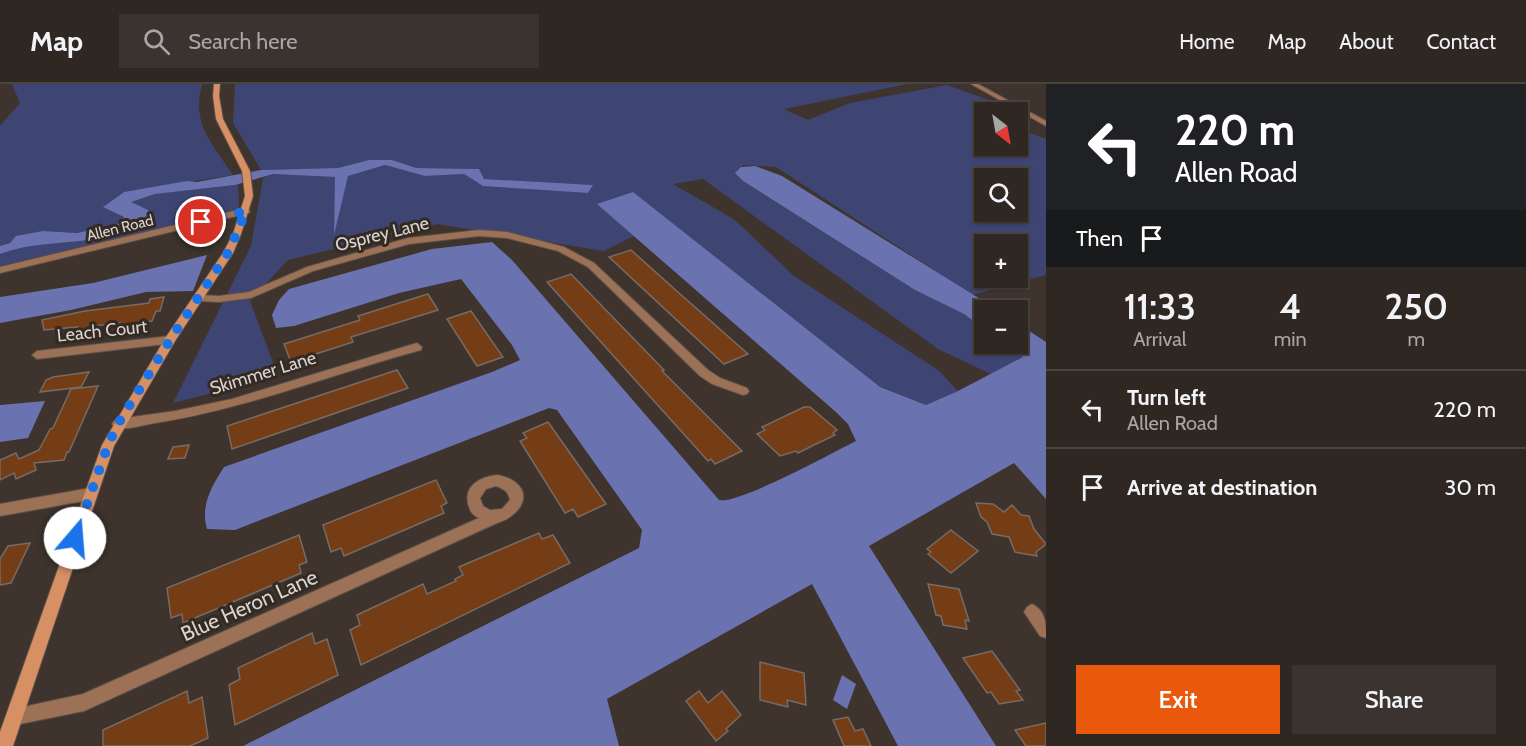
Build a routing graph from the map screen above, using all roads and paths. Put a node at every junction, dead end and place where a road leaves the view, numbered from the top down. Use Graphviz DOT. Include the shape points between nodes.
graph roads {
  1 [pos="217,84"];
  2 [pos="974,84"];
  3 [pos="1046,124"];
  4 [pos="246,211"];
  5 [pos="0,270"];
  6 [pos="199,298"];
  7 [pos="170,340"];
  8 [pos="417,347"];
  9 [pos="37,355"];
  10 [pos="743,391"];
  11 [pos="118,424"];
  12 [pos="90,494"];
  13 [pos="0,510"];
  14 [pos="495,517"];
  15 [pos="1032,612"];
  16 [pos="1046,630"];
  17 [pos="15,716"];
  18 [pos="4,746"];
  1 -- 4 [label="main road" via="215,103 219,118 248,176"];
  2 -- 3 [label="street"];
  4 -- 5 [label="street, Allen Road"];
  4 -- 6 [label="main road" via="228,253"];
  6 -- 7 [label="main road"];
  6 -- 10 [label="street, Osprey Lane" via="251,296 310,270 408,241 479,233 507,236 561,249 591,265 704,373"];
  7 -- 9 [label="street, Leach Court"];
  7 -- 11 [label="main road"];
  8 -- 11 [label="street, Skimmer Lane" via="232,403"];
  11 -- 12 [label="main road"];
  12 -- 13 [label="street"];
  12 -- 17 [label="main road"];
  14 -- 17 [label="street, Blue Heron Lane" via="84,702"];
  15 -- 16 [label="street"];
  17 -- 18 [label="main road"];
}
